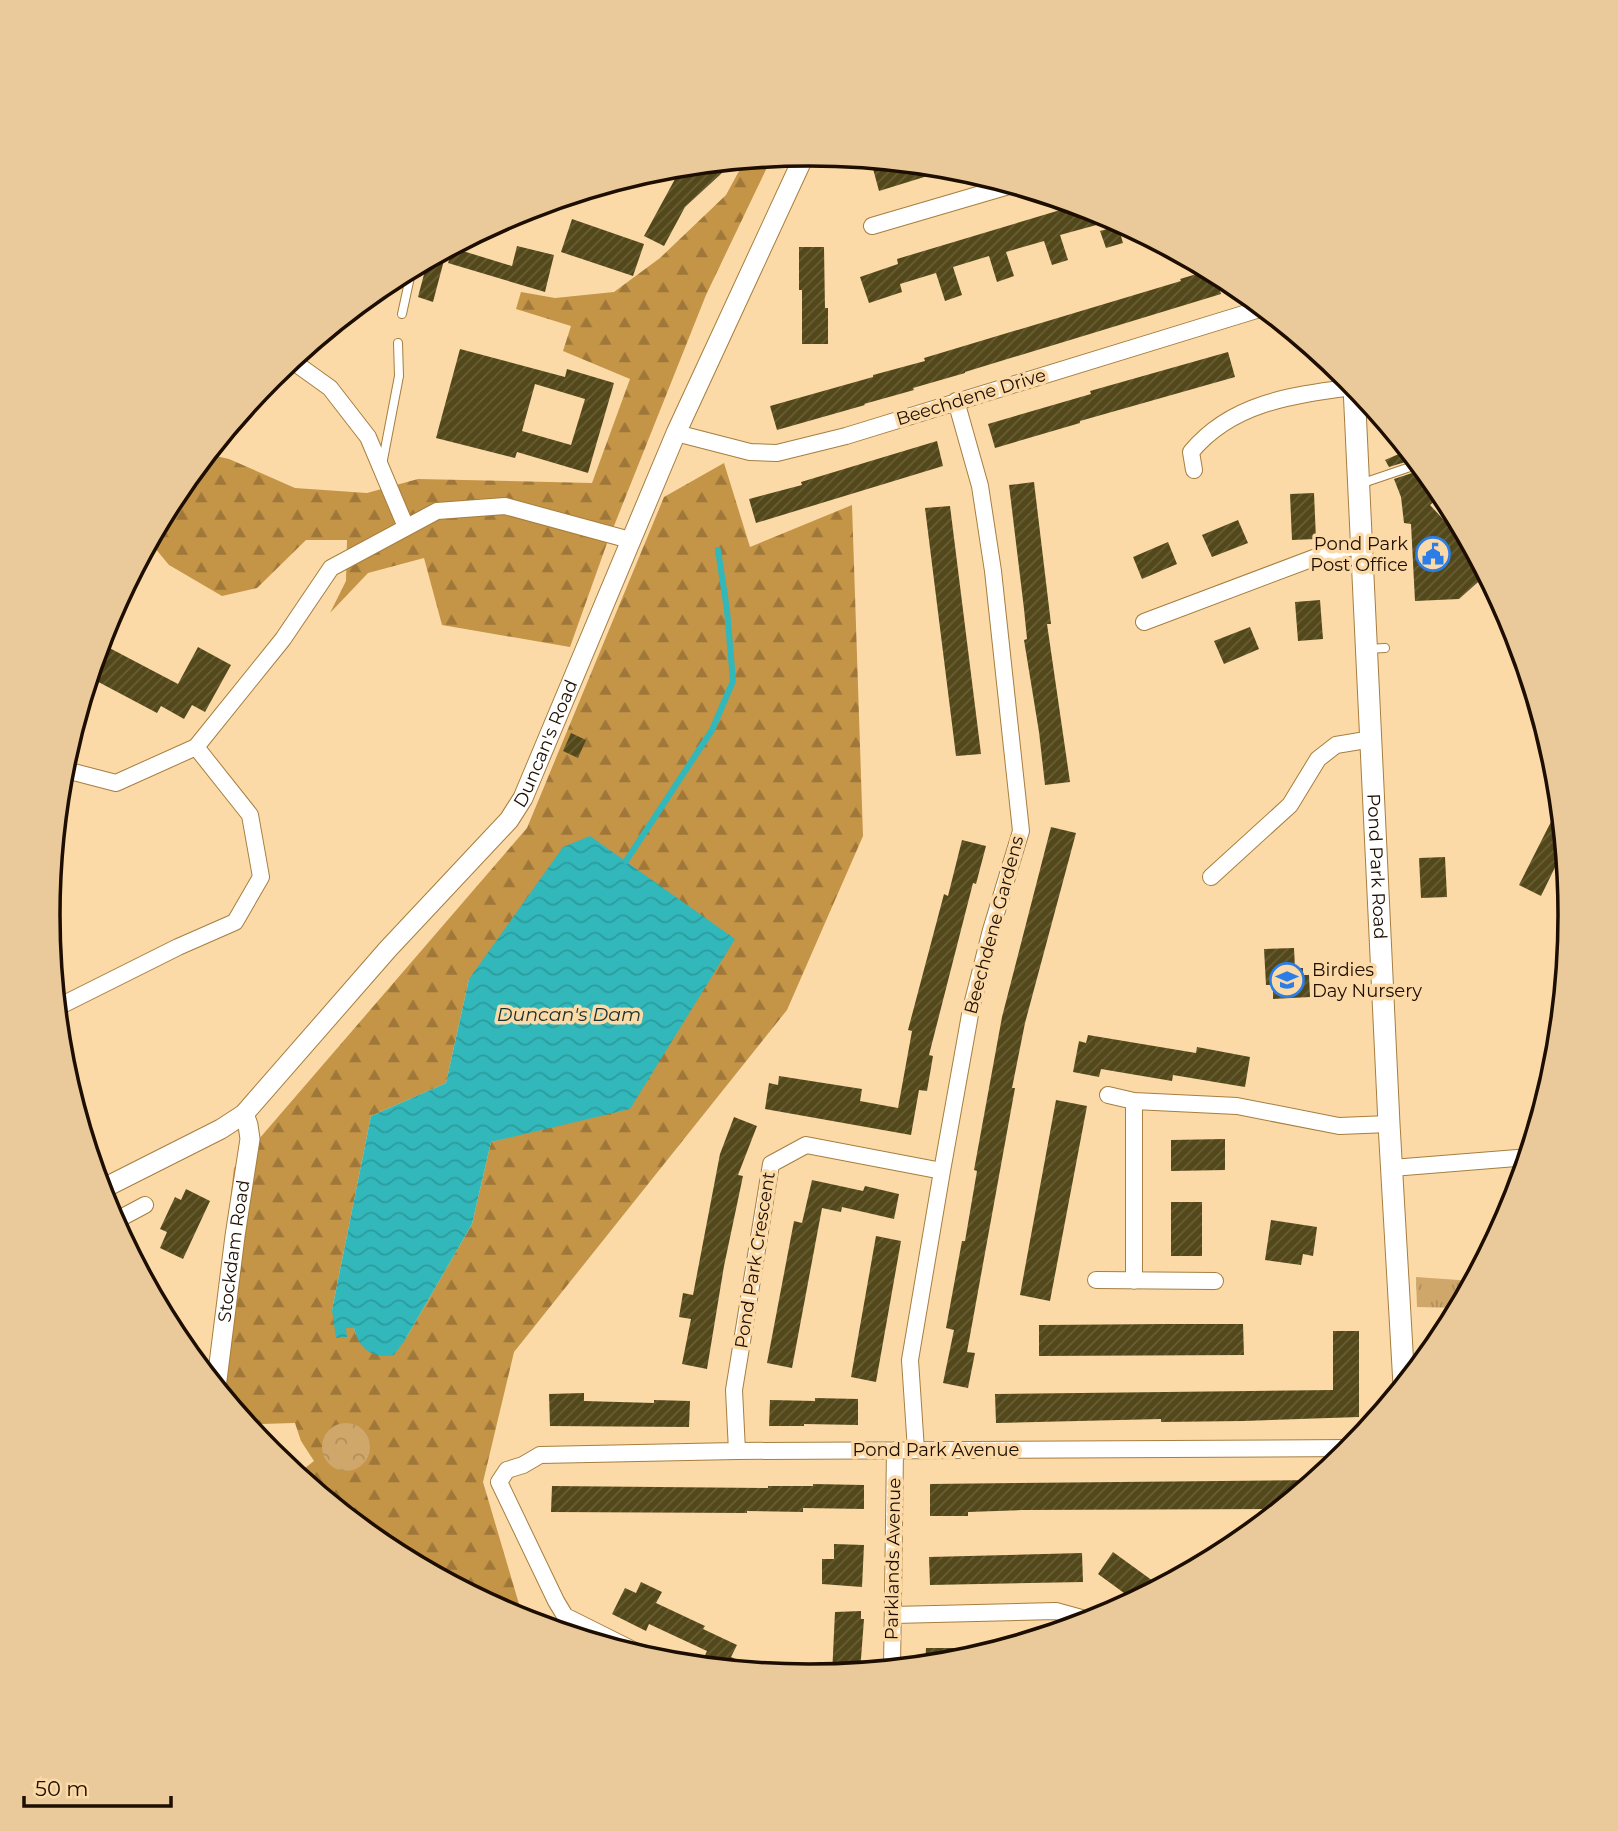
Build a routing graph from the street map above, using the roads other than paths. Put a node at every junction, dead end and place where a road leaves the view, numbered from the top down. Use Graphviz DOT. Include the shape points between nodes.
graph roads {
  1 [pos="799,166"];
  2 [pos="995,190"];
  3 [pos="872,226"];
  4 [pos="409,282"];
  5 [pos="1252,311"];
  6 [pos="402,314"];
  7 [pos="398,343"];
  8 [pos="300,366"];
  9 [pos="1341,388"];
  10 [pos="956,401"];
  11 [pos="1355,402"];
  12 [pos="676,433"];
  13 [pos="381,468"];
  14 [pos="1410,468"];
  15 [pos="1194,470"];
  16 [pos="1360,484"];
  17 [pos="406,527"];
  18 [pos="629,540"];
  19 [pos="1362,545"];
  20 [pos="1144,622"];
  21 [pos="1372,739"];
  22 [pos="195,747"];
  23 [pos="74,772"];
  24 [pos="1211,877"];
  25 [pos="65,1003"];
  26 [pos="1108,1096"];
  27 [pos="1134,1101"];
  28 [pos="244,1114"];
  29 [pos="1389,1124"];
  30 [pos="1518,1158"];
  31 [pos="1392,1168"];
  32 [pos="942,1171"];
  33 [pos="110,1185"];
  34 [pos="145,1205"];
  35 [pos="123,1216"];
  36 [pos="1096,1280"];
  37 [pos="1215,1280"];
  38 [pos="1134,1281"];
  39 [pos="1403,1373"];
  40 [pos="217,1376"];
  41 [pos="1336,1448"];
  42 [pos="895,1450"];
  43 [pos="916,1450"];
  44 [pos="737,1451"];
  45 [pos="893,1615"];
  46 [pos="1074,1616"];
  47 [pos="605,1636"];
  48 [pos="892,1660"];
  1 -- 12 [label="street, Duncan's Road"];
  2 -- 3 [label="street"];
  4 -- 6 [label="lane"];
  5 -- 10 [label="street, Beechdene Drive"];
  7 -- 13 [label="lane" via="399,376"];
  8 -- 13 [label="street" via="330,388 368,438"];
  9 -- 15 [label="street" via="1277,399 1231,419 1205,435 1191,452"];
  10 -- 12 [label="street, Beechdene Drive" via="777,453 750,452"];
  10 -- 32 [label="street, Beechdene Gardens" via="981,486 1020,831 971,1009"];
  11 -- 16 [label="main road, Pond Park Road"];
  12 -- 18 [label="street, Duncan's Road"];
  13 -- 17 [label="street"];
  14 -- 16 [label="lane"];
  16 -- 19 [label="main road, Pond Park Road"];
  17 -- 18 [label="street" via="437,511 505,506"];
  17 -- 22 [label="street" via="331,568 283,639"];
  18 -- 28 [label="street, Duncan's Road" via="532,778 509,820 388,949"];
  19 -- 20 [label="street" via="1327,553"];
  19 -- 21 [label="main road, Pond Park Road" via="1376,649"];
  21 -- 24 [label="street" via="1336,745 1318,759 1290,805"];
  21 -- 29 [label="main road, Pond Park Road"];
  22 -- 23 [label="street" via="116,783"];
  22 -- 25 [label="street" via="250,815 261,877 235,922"];
  26 -- 27 [label="street"];
  27 -- 29 [label="street" via="1237,1106 1339,1126"];
  27 -- 38 [label="street"];
  28 -- 33 [label="street, Duncan's Road"];
  28 -- 40 [label="street, Stockdam Road" via="250,1139"];
  29 -- 31 [label="main road, Pond Park Road"];
  30 -- 31 [label="street"];
  31 -- 39 [label="main road, Pond Park Road"];
  32 -- 43 [label="street, Beechdene Gardens" via="910,1360"];
  32 -- 44 [label="street, Pond Park Crescent" via="806,1145 771,1164 734,1391"];
  34 -- 35 [label="street"];
  36 -- 38 [label="street"];
  37 -- 38 [label="street"];
  41 -- 43 [label="street, Pond Park Avenue"];
  42 -- 43 [label="street, Pond Park Avenue"];
  42 -- 44 [label="street, Pond Park Avenue"];
  42 -- 45 [label="street, Parklands Avenue"];
  44 -- 47 [label="street, Pond Park Avenue" via="540,1455 506,1470 499,1482 556,1601 565,1616"];
  45 -- 46 [label="street" via="1056,1611"];
  45 -- 48 [label="street, Parklands Avenue"];
}
